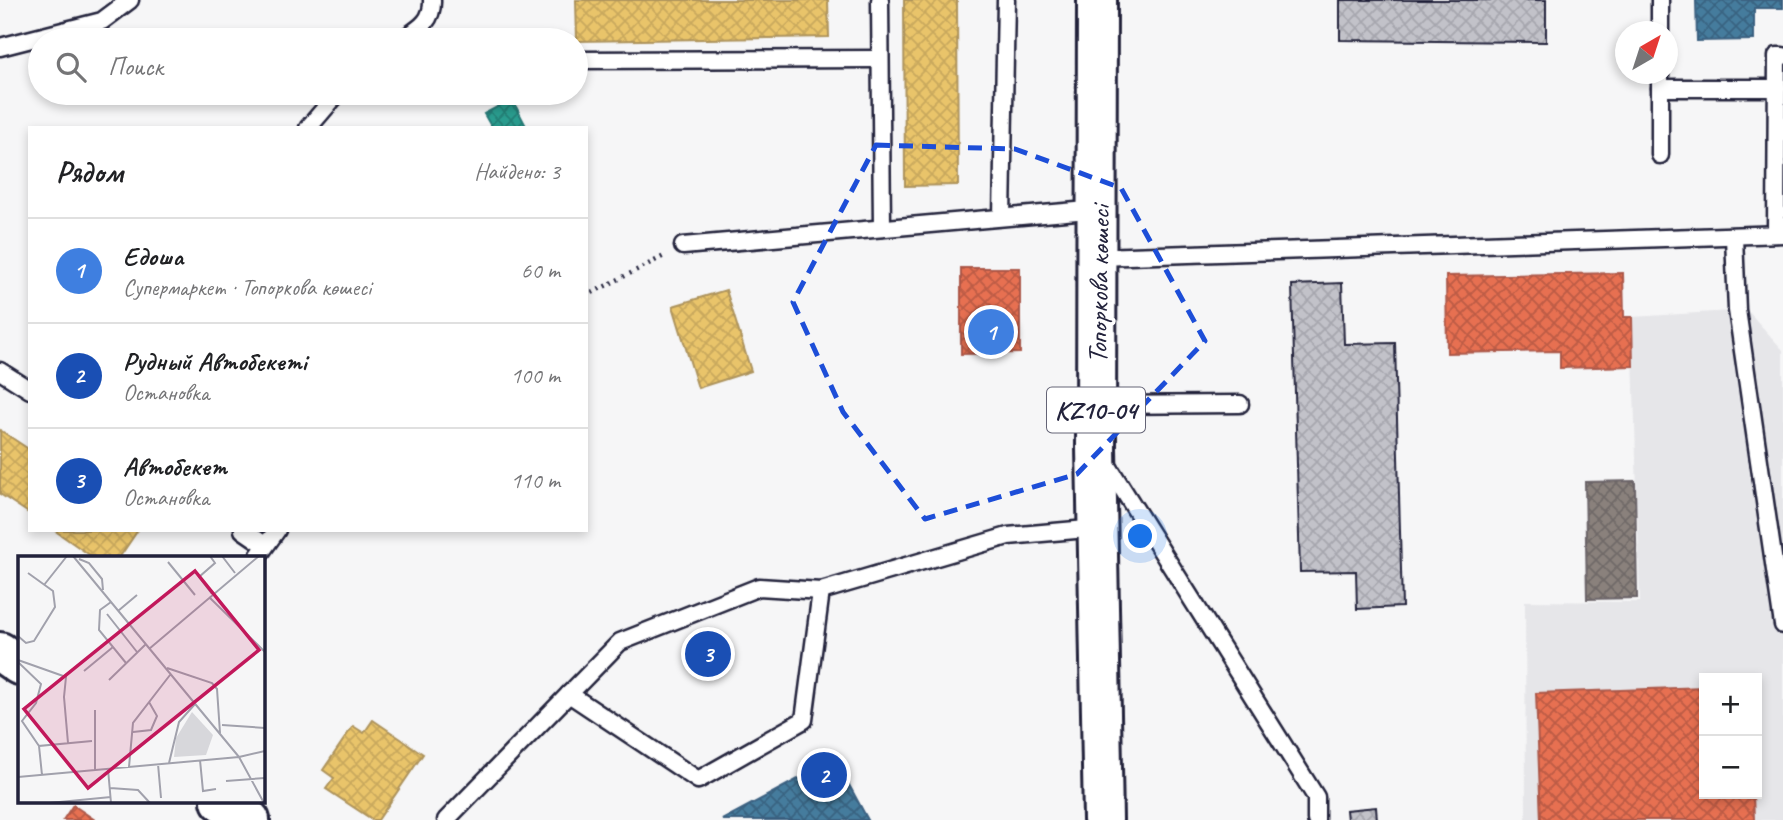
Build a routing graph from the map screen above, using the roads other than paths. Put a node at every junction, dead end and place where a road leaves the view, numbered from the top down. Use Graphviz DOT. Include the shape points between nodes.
graph roads {
  1 [pos="130,0"];
  2 [pos="432,0"];
  3 [pos="880,0"];
  4 [pos="1006,0"];
  5 [pos="1097,0"];
  6 [pos="1660,0"];
  7 [pos="1660,21"];
  8 [pos="75,28"];
  9 [pos="419,28"];
  10 [pos="28,40"];
  11 [pos="0,47"];
  12 [pos="1783,56"];
  13 [pos="880,58"];
  14 [pos="588,60"];
  15 [pos="1678,82"];
  16 [pos="1660,84"];
  17 [pos="1777,88"];
  18 [pos="328,105"];
  19 [pos="310,126"];
  20 [pos="1660,155"];
  21 [pos="1098,209"];
  22 [pos="1002,217"];
  23 [pos="882,228"];
  24 [pos="1780,234"];
  25 [pos="1734,237"];
  26 [pos="683,246"];
  27 [pos="1098,257"];
  28 [pos="0,370"];
  29 [pos="28,389"];
  30 [pos="1240,404"];
  31 [pos="1096,405"];
  32 [pos="1096,447"];
  33 [pos="1098,528"];
  34 [pos="245,532"];
  35 [pos="275,532"];
  36 [pos="261,551"];
  37 [pos="821,591"];
  38 [pos="1783,625"];
  39 [pos="0,652"];
  40 [pos="18,664"];
  41 [pos="569,694"];
  42 [pos="446,820"];
  43 [pos="1103,820"];
  44 [pos="1316,820"];
  1 -- 8 [label="lane" via="102,21"];
  2 -- 9 [label="lane" via="433,11"];
  3 -- 13 [label="lane"];
  4 -- 22 [label="lane"];
  5 -- 21 [label="main road, Топоркова көшесі / KZ10-04"];
  6 -- 7 [label="lane"];
  10 -- 11 [label="lane"];
  12 -- 17 [label="lane" via="1777,55"];
  13 -- 14 [label="lane"];
  13 -- 23 [label="lane"];
  15 -- 17 [label="lane"];
  16 -- 20 [label="lane"];
  17 -- 24 [label="lane"];
  18 -- 19 [label="lane"];
  21 -- 22 [label="lane"];
  21 -- 27 [label="main road, Топоркова көшесі / KZ10-04"];
  22 -- 23 [label="lane"];
  23 -- 26 [label="lane"];
  24 -- 25 [label="lane"];
  25 -- 27 [label="lane"];
  25 -- 38 [label="lane" via="1737,310"];
  27 -- 31 [label="main road, Топоркова көшесі / KZ10-04"];
  28 -- 29 [label="lane"];
  30 -- 31 [label="lane"];
  31 -- 32 [label="main road, Топоркова көшесі / KZ10-04"];
  32 -- 33 [label="main road, Топоркова көшесі / KZ10-04"];
  32 -- 44 [label="lane" via="1316,797"];
  33 -- 37 [label="lane" via="1008,536"];
  33 -- 43 [label="main road, Топоркова көшесі / KZ10-04"];
  34 -- 36 [label="lane"];
  35 -- 36 [label="lane"];
  37 -- 41 [label="lane" via="760,587 620,642"];
  37 -- 41 [label="lane" via="804,720 698,780"];
  39 -- 40 [label="main road"];
  41 -- 42 [label="lane"];
}
